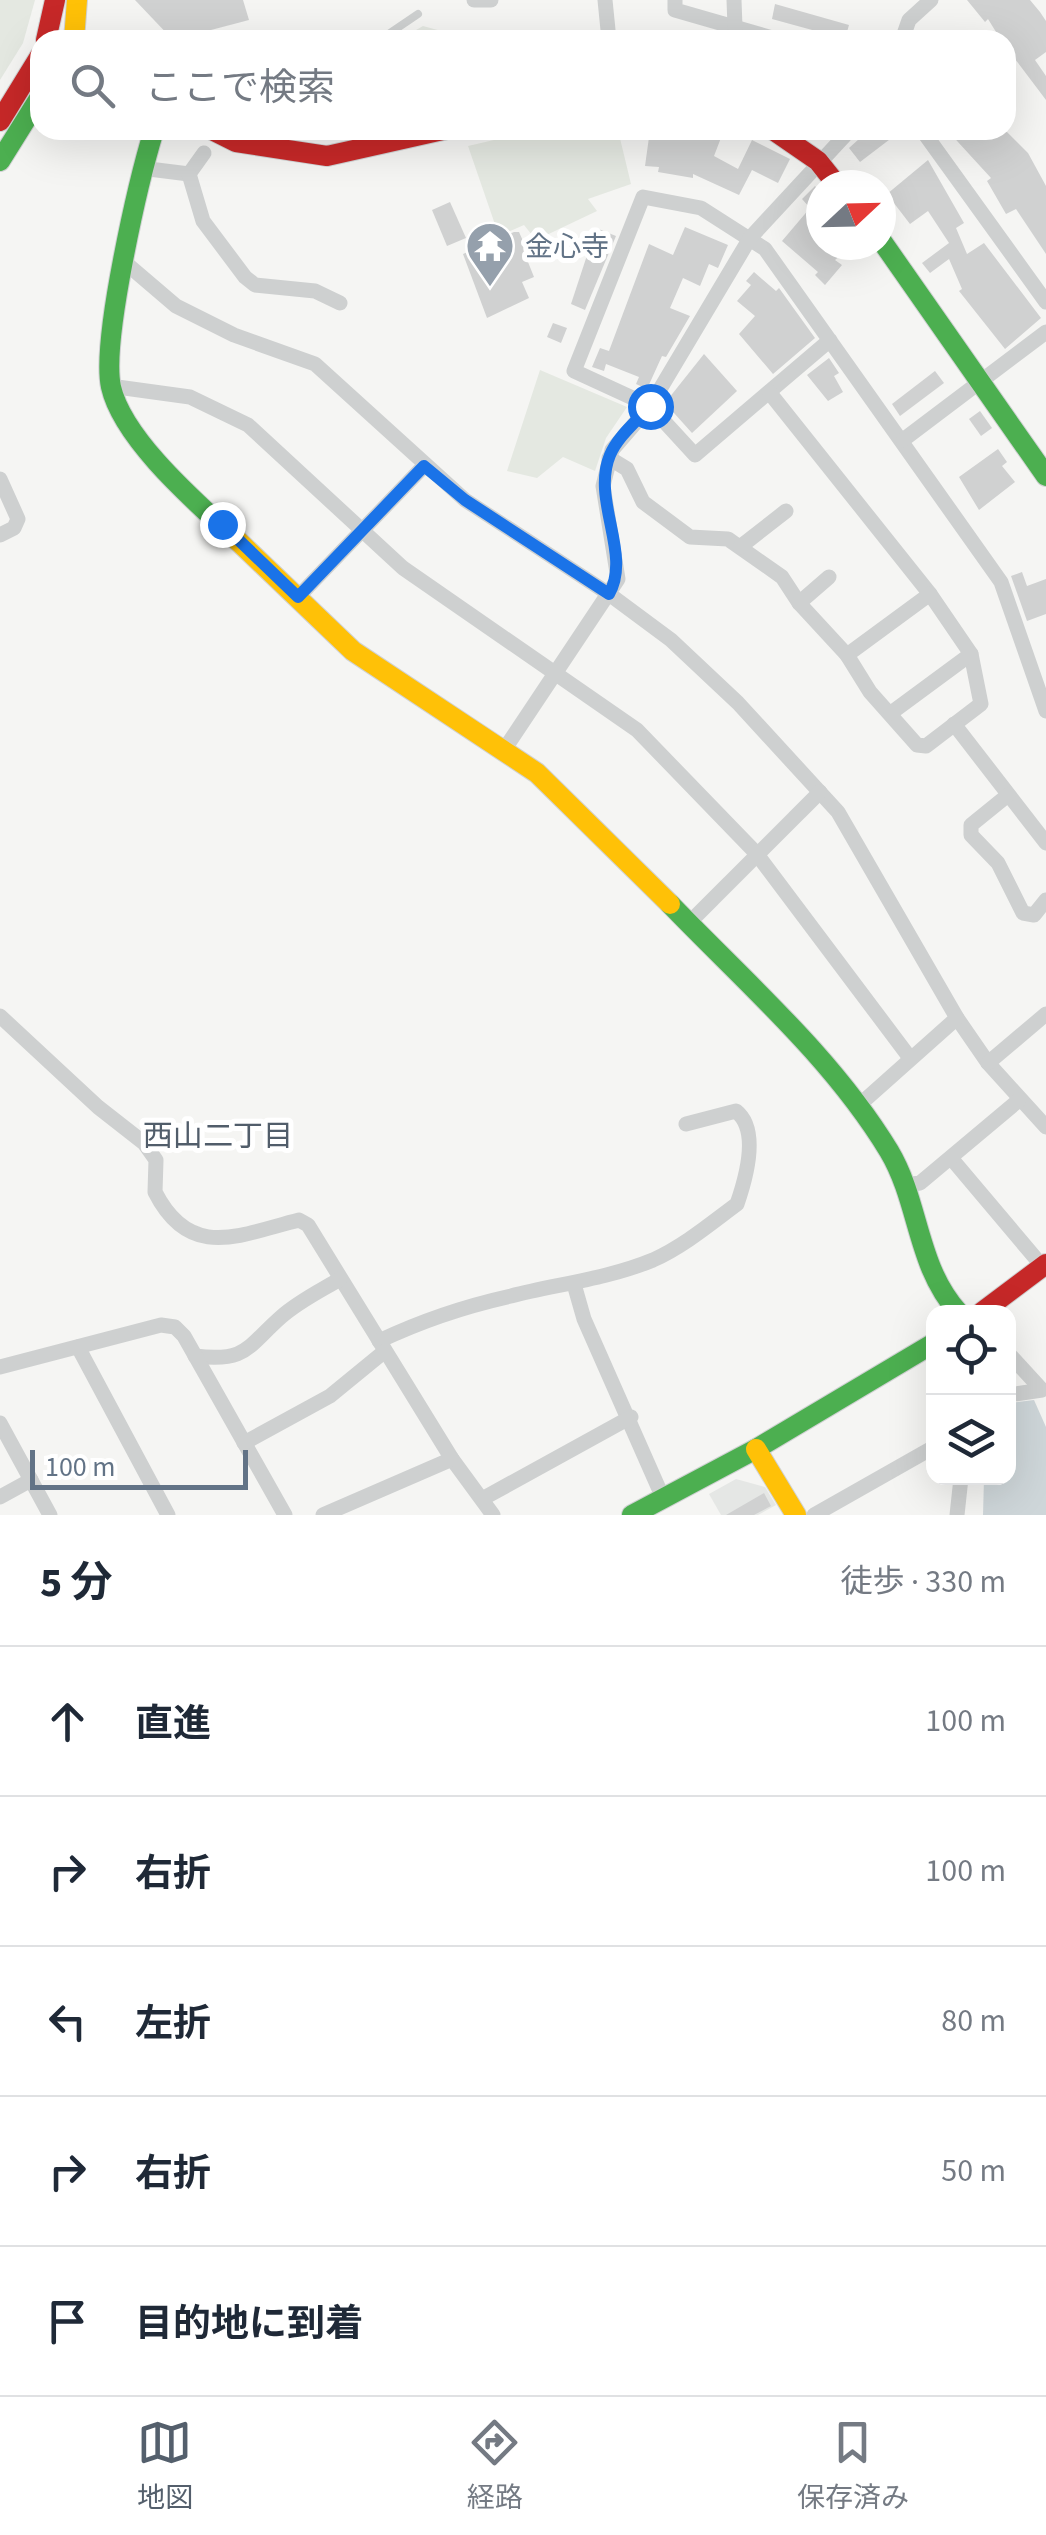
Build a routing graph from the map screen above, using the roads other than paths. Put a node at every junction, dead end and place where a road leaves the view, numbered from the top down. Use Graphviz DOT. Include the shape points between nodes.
graph roads {
  1 [pos="55,0"];
  2 [pos="77,0"];
  3 [pos="474,0"];
  4 [pos="491,0"];
  5 [pos="605,0"];
  6 [pos="675,0"];
  7 [pos="734,0"];
  8 [pos="931,0"];
  9 [pos="418,14"];
  10 [pos="735,27"];
  11 [pos="48,30"];
  12 [pos="74,30"];
  13 [pos="393,30"];
  14 [pos="608,30"];
  15 [pos="745,30"];
  16 [pos="906,30"];
  17 [pos="30,72"];
  18 [pos="30,113"];
  19 [pos="0,121"];
  20 [pos="151,140"];
  21 [pos="257,140"];
  22 [pos="398,140"];
  23 [pos="788,140"];
  24 [pos="840,140"];
  25 [pos="929,140"];
  26 [pos="204,153"];
  27 [pos="0,161"];
  28 [pos="818,161"];
  29 [pos="141,168"];
  30 [pos="825,170"];
  31 [pos="189,174"];
  32 [pos="750,238"];
  33 [pos="895,260"];
  34 [pos="128,264"];
  35 [pos="1046,302"];
  36 [pos="340,303"];
  37 [pos="1046,332"];
  38 [pos="830,340"];
  39 [pos="980,381"];
  40 [pos="110,386"];
  41 [pos="769,392"];
  42 [pos="650,406"];
  43 [pos="903,440"];
  44 [pos="608,458"];
  45 [pos="424,466"];
  46 [pos="1046,476"];
  47 [pos="0,479"];
  48 [pos="786,511"];
  49 [pos="361,529"];
  50 [pos="0,535"];
  51 [pos="740,547"];
  52 [pos="829,577"];
  53 [pos="609,594"];
  54 [pos="930,594"];
  55 [pos="298,597"];
  56 [pos="799,603"];
  57 [pos="970,654"];
  58 [pos="848,655"];
  59 [pos="554,674"];
  60 [pos="1046,711"];
  61 [pos="891,713"];
  62 [pos="954,724"];
  63 [pos="504,750"];
  64 [pos="820,792"];
  65 [pos="1008,795"];
  66 [pos="1046,843"];
  67 [pos="756,853"];
  68 [pos="1046,900"];
  69 [pos="689,922"];
  70 [pos="1046,1014"];
  71 [pos="0,1016"];
  72 [pos="957,1018"];
  73 [pos="910,1058"];
  74 [pos="988,1063"];
  75 [pos="1019,1100"];
  76 [pos="857,1107"];
  77 [pos="686,1124"];
  78 [pos="1046,1127"];
  79 [pos="951,1158"];
  80 [pos="905,1186"];
  81 [pos="1044,1266"];
  82 [pos="340,1278"];
  83 [pos="574,1284"];
  84 [pos="951,1305"];
  85 [pos="991,1305"];
  86 [pos="382,1346"];
  87 [pos="78,1347"];
  88 [pos="926,1348"];
  89 [pos="195,1356"];
  90 [pos="1016,1361"];
  91 [pos="0,1368"];
  92 [pos="1044,1390"];
  93 [pos="1016,1394"];
  94 [pos="630,1417"];
  95 [pos="0,1423"];
  96 [pos="244,1443"];
  97 [pos="756,1449"];
  98 [pos="926,1452"];
  99 [pos="452,1458"];
  100 [pos="31,1480"];
  101 [pos="960,1485"];
  102 [pos="0,1497"];
  103 [pos="663,1498"];
  104 [pos="482,1499"];
  105 [pos="50,1515"];
  106 [pos="168,1515"];
  107 [pos="285,1515"];
  108 [pos="323,1515"];
  109 [pos="493,1515"];
  110 [pos="632,1515"];
  111 [pos="796,1515"];
  112 [pos="814,1515"];
  113 [pos="957,1515"];
  1 -- 11 [label="street"];
  2 -- 12 [label="street"];
  3 -- 4 [label="street"];
  5 -- 14 [label="street"];
  6 -- 10 [label="street" via="676,10"];
  7 -- 10 [label="street"];
  8 -- 16 [label="street"];
  9 -- 13 [label="lane"];
  10 -- 15 [label="street"];
  17 -- 19 [label="street"];
  18 -- 27 [label="street"];
  20 -- 29 [label="street"];
  21 -- 22 [label="street" via="327,156"];
  23 -- 28 [label="street"];
  24 -- 28 [label="street"];
  25 -- 35 [label="street"];
  26 -- 31 [label="street"];
  28 -- 30 [label="street"];
  28 -- 32 [label="street"];
  29 -- 31 [label="street"];
  29 -- 34 [label="street"];
  31 -- 36 [label="street" via="203,220 245,277"];
  32 -- 38 [label="street" via="766,249"];
  32 -- 42 [label="street"];
  32 -- 42 [label="street" via="700,208 643,197 574,371"];
  33 -- 39 [label="street"];
  34 -- 40 [label="street" via="111,343"];
  34 -- 45 [label="street" via="176,306 315,364"];
  37 -- 39 [label="street"];
  38 -- 41 [label="street"];
  38 -- 43 [label="street"];
  39 -- 43 [label="street"];
  39 -- 46 [label="street"];
  40 -- 49 [label="street" via="190,396 248,425"];
  40 -- 55 [label="street" via="137,434"];
  41 -- 42 [label="street" via="695,454"];
  41 -- 54 [label="street"];
  42 -- 44 [label="street"];
  43 -- 60 [label="street" via="1001,582"];
  44 -- 51 [label="street" via="627,469 643,502 690,537"];
  44 -- 53 [label="street" via="603,486 618,578"];
  45 -- 49 [label="street"];
  45 -- 53 [label="street"];
  47 -- 50 [label="street" via="18,519"];
  48 -- 51 [label="street"];
  49 -- 55 [label="street"];
  49 -- 59 [label="street" via="403,568"];
  51 -- 56 [label="street" via="782,577"];
  52 -- 56 [label="street"];
  53 -- 59 [label="street"];
  53 -- 64 [label="street" via="738,703"];
  54 -- 57 [label="street"];
  54 -- 58 [label="street"];
  55 -- 63 [label="street" via="361,657"];
  56 -- 58 [label="street"];
  57 -- 61 [label="street"];
  57 -- 62 [label="street" via="981,704"];
  58 -- 61 [label="street"];
  59 -- 63 [label="street"];
  59 -- 67 [label="street" via="637,730"];
  61 -- 62 [label="street" via="917,746"];
  62 -- 65 [label="street"];
  63 -- 69 [label="street" via="601,832"];
  64 -- 67 [label="street"];
  64 -- 72 [label="street" via="838,812"];
  65 -- 66 [label="street"];
  65 -- 68 [label="street" via="972,825 971,835 998,863 1023,913 1034,915"];
  67 -- 69 [label="street"];
  67 -- 73 [label="street"];
  69 -- 76 [label="street"];
  70 -- 74 [label="street"];
  71 -- 82 [label="street" via="144,1143 156,1160 155,1192 188,1232 218,1239 299,1220 317,1236"];
  72 -- 73 [label="street"];
  72 -- 74 [label="street"];
  73 -- 76 [label="street"];
  74 -- 75 [label="street"];
  75 -- 78 [label="street"];
  75 -- 79 [label="street"];
  76 -- 80 [label="street"];
  77 -- 83 [label="street" via="736,1110 746,1119 750,1134 737,1204 654,1259"];
  79 -- 80 [label="street" via="920,1183"];
  79 -- 81 [label="street"];
  80 -- 84 [label="street" via="930,1276"];
  81 -- 85 [label="street"];
  82 -- 86 [label="street"];
  82 -- 89 [label="street" via="280,1318 239,1356"];
  83 -- 86 [label="street" via="458,1311"];
  83 -- 94 [label="street"];
  86 -- 96 [label="street" via="330,1396"];
  86 -- 99 [label="street"];
  87 -- 89 [label="street" via="161,1325 175,1327"];
  87 -- 91 [label="street"];
  87 -- 106 [label="street"];
  88 -- 97 [label="street"];
  89 -- 96 [label="street"];
  90 -- 92 [label="street"];
  92 -- 93 [label="street"];
  94 -- 103 [label="street"];
  94 -- 104 [label="street"];
  95 -- 100 [label="street"];
  96 -- 107 [label="street"];
  97 -- 103 [label="street"];
  97 -- 111 [label="street"];
  98 -- 112 [label="street"];
  99 -- 104 [label="street"];
  99 -- 108 [label="street"];
  100 -- 102 [label="street"];
  100 -- 105 [label="street"];
  101 -- 113 [label="street"];
  103 -- 110 [label="street"];
  104 -- 109 [label="street"];
}
